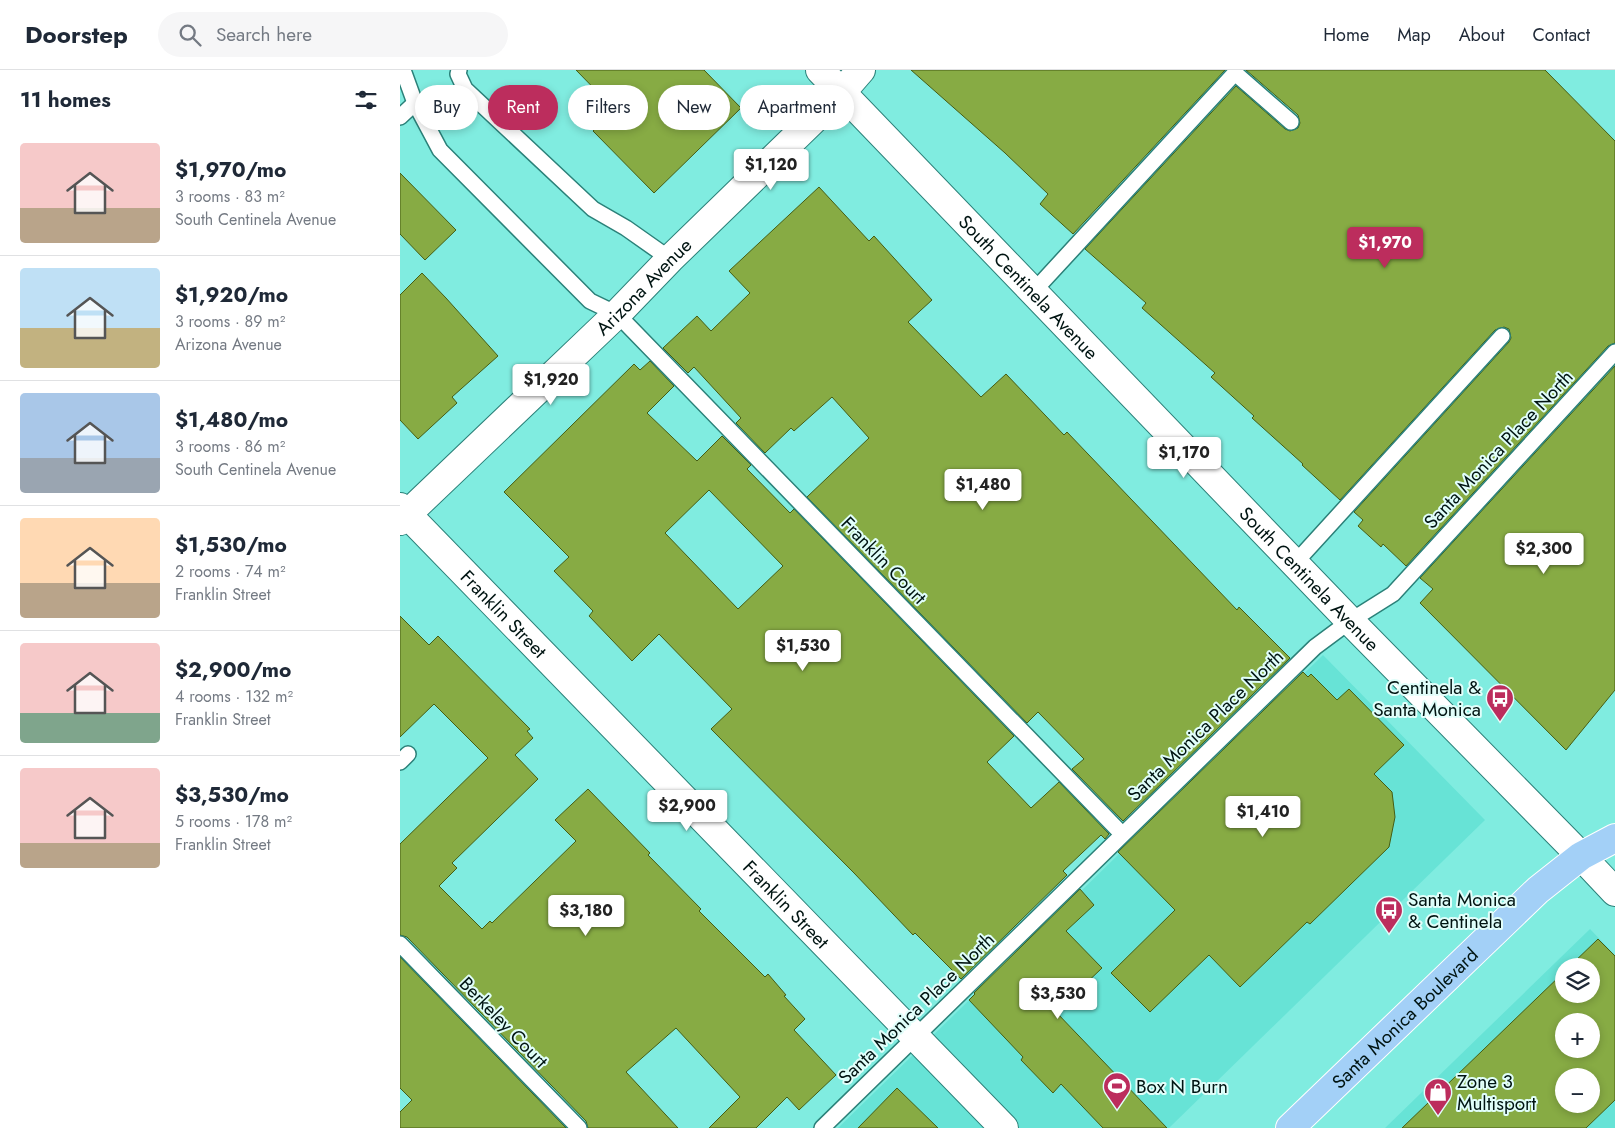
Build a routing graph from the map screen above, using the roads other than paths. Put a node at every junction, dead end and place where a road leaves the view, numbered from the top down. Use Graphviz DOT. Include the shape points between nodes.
graph roads {
  1 [pos="403,70"];
  2 [pos="459,70"];
  3 [pos="820,70"];
  4 [pos="862,70"];
  5 [pos="834,85"];
  6 [pos="848,85"];
  7 [pos="415,103"];
  8 [pos="854,106"];
  9 [pos="400,117"];
  10 [pos="1291,122"];
  11 [pos="429,130"];
  12 [pos="803,130"];
  13 [pos="670,259"];
  14 [pos="1033,292"];
  15 [pos="617,314"];
  16 [pos="1502,336"];
  17 [pos="1615,352"];
  18 [pos="402,514"];
  19 [pos="1295,563"];
  20 [pos="1350,621"];
  21 [pos="1122,834"];
  22 [pos="1615,838"];
  23 [pos="1580,856"];
  24 [pos="1615,892"];
  25 [pos="400,944"];
  26 [pos="916,1036"];
  27 [pos="578,1128"];
  28 [pos="822,1128"];
  29 [pos="1004,1128"];
  30 [pos="1290,1128"];
  1 -- 7 [label="lane"];
  2 -- 13 [label="lane" via="465,89 593,209"];
  3 -- 5 [label="street, South Centinela Avenue"];
  4 -- 6 [label="street, Arizona Avenue"];
  7 -- 9 [label="lane"];
  8 -- 14 [label="street, South Centinela Avenue"];
  10 -- 14 [label="lane" via="1235,73"];
  11 -- 15 [label="lane" via="440,150 590,301"];
  12 -- 13 [label="street, Arizona Avenue"];
  13 -- 15 [label="street, Arizona Avenue"];
  14 -- 19 [label="street, South Centinela Avenue"];
  15 -- 18 [label="street, Arizona Avenue"];
  15 -- 21 [label="lane, Franklin Court"];
  16 -- 19 [label="lane"];
  17 -- 20 [label="lane, Santa Monica Place North" via="1393,594"];
  18 -- 26 [label="street, Franklin Street"];
  19 -- 20 [label="street, South Centinela Avenue"];
  20 -- 21 [label="lane, Santa Monica Place North" via="1315,647"];
  20 -- 23 [label="street, South Centinela Avenue"];
  21 -- 26 [label="lane, Santa Monica Place North"];
  22 -- 23 [label="main road, Santa Monica Boulevard"];
  23 -- 24 [label="street, South Centinela Avenue"];
  23 -- 30 [label="main road, Santa Monica Boulevard" via="1538,890"];
  25 -- 27 [label="lane, Berkeley Court"];
  26 -- 28 [label="lane, Santa Monica Place North"];
  26 -- 29 [label="street, Franklin Street"];
}
